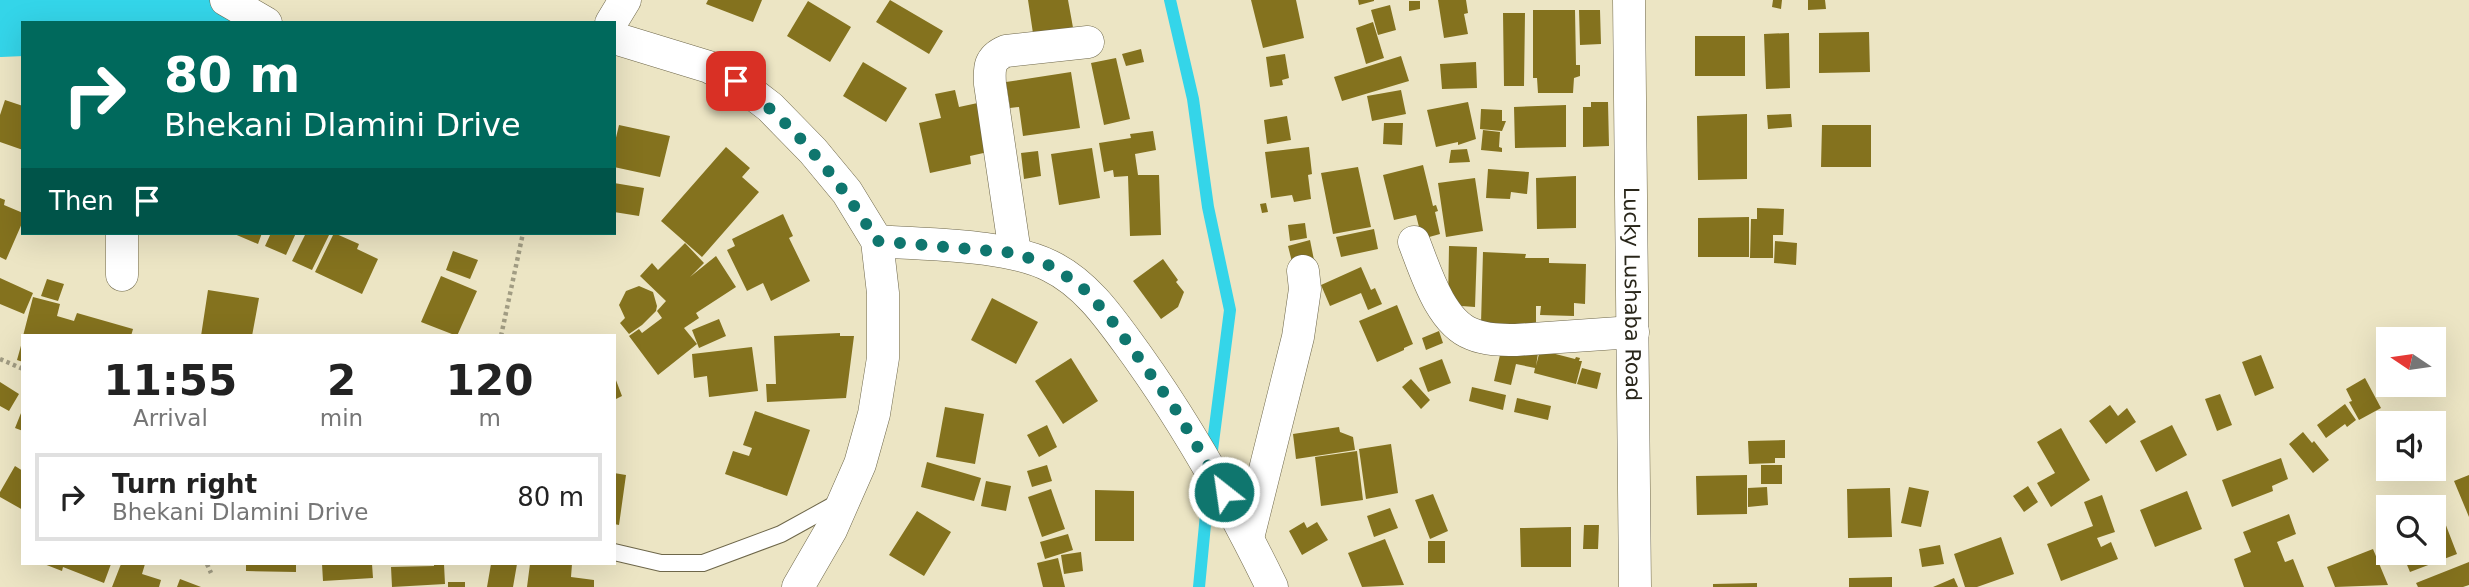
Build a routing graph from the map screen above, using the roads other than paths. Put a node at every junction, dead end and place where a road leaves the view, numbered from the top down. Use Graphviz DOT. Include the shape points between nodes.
graph roads {
  1 [pos="226,0"];
  2 [pos="625,0"];
  3 [pos="1629,0"];
  4 [pos="263,21"];
  5 [pos="612,21"];
  6 [pos="616,39"];
  7 [pos="1088,42"];
  8 [pos="122,235"];
  9 [pos="877,241"];
  10 [pos="1414,242"];
  11 [pos="1015,253"];
  12 [pos="1303,271"];
  13 [pos="122,275"];
  14 [pos="1633,332"];
  15 [pos="844,499"];
  16 [pos="1242,526"];
  17 [pos="616,552"];
  18 [pos="798,587"];
  19 [pos="1272,587"];
  20 [pos="1635,587"];
  1 -- 4 [label="street"];
  2 -- 5 [label="street"];
  3 -- 14 [label="street, Lucky Lushaba Road"];
  6 -- 9 [label="street" via="709,67 770,107 847,192"];
  7 -- 11 [label="street" via="1006,51 991,61 990,85"];
  8 -- 13 [label="street"];
  9 -- 11 [label="street"];
  9 -- 15 [label="street" via="883,358 874,414"];
  10 -- 14 [label="street" via="1432,291 1451,318 1470,334 1516,340"];
  11 -- 16 [label="street" via="1051,266 1081,286 1107,314 1174,407"];
  12 -- 16 [label="street" via="1298,337"];
  14 -- 20 [label="street, Lucky Lushaba Road"];
  15 -- 17 [label="lane" via="781,534 703,563 660,563"];
  15 -- 18 [label="street"];
  16 -- 19 [label="street"];
}
